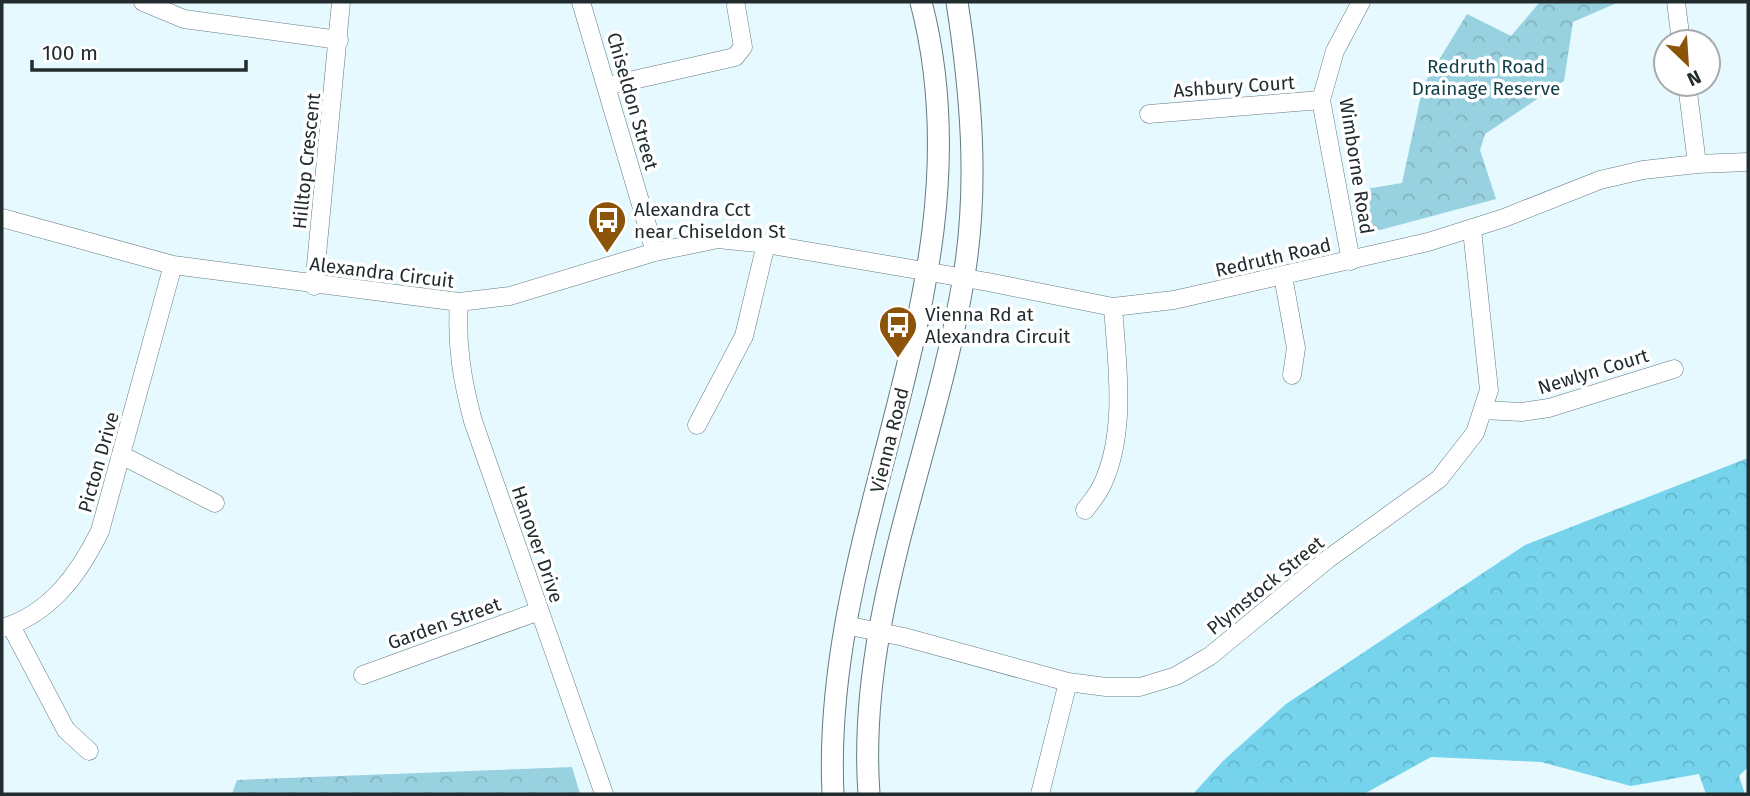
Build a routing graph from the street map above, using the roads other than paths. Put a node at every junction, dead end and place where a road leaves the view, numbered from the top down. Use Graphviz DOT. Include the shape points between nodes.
graph roads {
  1 [pos="143,2"];
  2 [pos="341,2"];
  3 [pos="582,2"];
  4 [pos="920,2"];
  5 [pos="957,2"];
  6 [pos="1361,2"];
  7 [pos="1676,2"];
  8 [pos="736,6"];
  9 [pos="1679,28"];
  10 [pos="339,40"];
  11 [pos="607,86"];
  12 [pos="1689,98"];
  13 [pos="1321,100"];
  14 [pos="1149,114"];
  15 [pos="1748,162"];
  16 [pos="1697,164"];
  17 [pos="2,218"];
  18 [pos="1472,230"];
  19 [pos="766,244"];
  20 [pos="655,252"];
  21 [pos="1351,261"];
  22 [pos="173,265"];
  23 [pos="929,272"];
  24 [pos="1283,276"];
  25 [pos="964,278"];
  26 [pos="314,286"];
  27 [pos="459,302"];
  28 [pos="1113,307"];
  29 [pos="1674,369"];
  30 [pos="1292,375"];
  31 [pos="1483,410"];
  32 [pos="697,425"];
  33 [pos="122,456"];
  34 [pos="215,503"];
  35 [pos="1085,510"];
  36 [pos="539,611"];
  37 [pos="845,625"];
  38 [pos="6,627"];
  39 [pos="879,633"];
  40 [pos="363,675"];
  41 [pos="1068,682"];
  42 [pos="89,751"];
  43 [pos="604,794"];
  44 [pos="833,794"];
  45 [pos="869,794"];
  46 [pos="1040,794"];
  1 -- 10 [label="street" via="184,19"];
  2 -- 10 [label="street, Hilltop Crescent"];
  3 -- 11 [label="street, Chiseldon Street"];
  4 -- 23 [label="main road, Vienna Road" via="937,111 937,205"];
  5 -- 25 [label="main road, Vienna Road" via="966,61 973,175"];
  6 -- 13 [label="street, Wimborne Road" via="1335,51"];
  7 -- 9 [label="street"];
  8 -- 11 [label="street" via="743,47 735,57"];
  10 -- 26 [label="street, Hilltop Crescent"];
  11 -- 20 [label="street, Chiseldon Street"];
  12 -- 16 [label="street"];
  13 -- 14 [label="street, Ashbury Court"];
  13 -- 21 [label="street, Wimborne Road"];
  15 -- 16 [label="street, Redruth Road"];
  16 -- 18 [label="street, Redruth Road" via="1600,180"];
  17 -- 22 [label="street, Alexandra Circuit"];
  18 -- 21 [label="street, Redruth Road"];
  18 -- 31 [label="street, Plymstock Street" via="1489,390"];
  19 -- 20 [label="street, Alexandra Circuit" via="718,239"];
  19 -- 23 [label="street, Alexandra Circuit"];
  19 -- 32 [label="street" via="744,337"];
  20 -- 27 [label="street, Alexandra Circuit" via="510,296"];
  21 -- 24 [label="street, Redruth Road"];
  22 -- 26 [label="street, Alexandra Circuit"];
  22 -- 33 [label="street, Picton Drive"];
  23 -- 25 [label="street, Alexandra Circuit"];
  23 -- 37 [label="main road, Vienna Road"];
  24 -- 28 [label="street, Redruth Road" via="1174,300"];
  24 -- 30 [label="street" via="1296,348"];
  25 -- 28 [label="street, Redruth Road"];
  25 -- 39 [label="main road, Vienna Road"];
  26 -- 27 [label="street, Alexandra Circuit"];
  27 -- 36 [label="street, Hanover Drive" via="457,336 464,388"];
  28 -- 35 [label="street" via="1118,410 1113,447 1103,484"];
  29 -- 31 [label="street, Newlyn Court" via="1549,408"];
  31 -- 41 [label="street, Plymstock Street" via="1475,433 1439,479 1328,559 1210,656 1176,676 1140,687"];
  33 -- 34 [label="street"];
  33 -- 38 [label="street, Picton Drive" via="100,531 82,568 36,612"];
  36 -- 40 [label="street, Garden Street"];
  36 -- 43 [label="street, Hanover Drive"];
  37 -- 39 [label="street, Plymstock Street"];
  37 -- 44 [label="main road, Vienna Road" via="836,689"];
  38 -- 42 [label="street" via="66,730"];
  39 -- 41 [label="street, Plymstock Street"];
  39 -- 45 [label="main road, Vienna Road" via="868,725"];
  41 -- 46 [label="street"];
}
